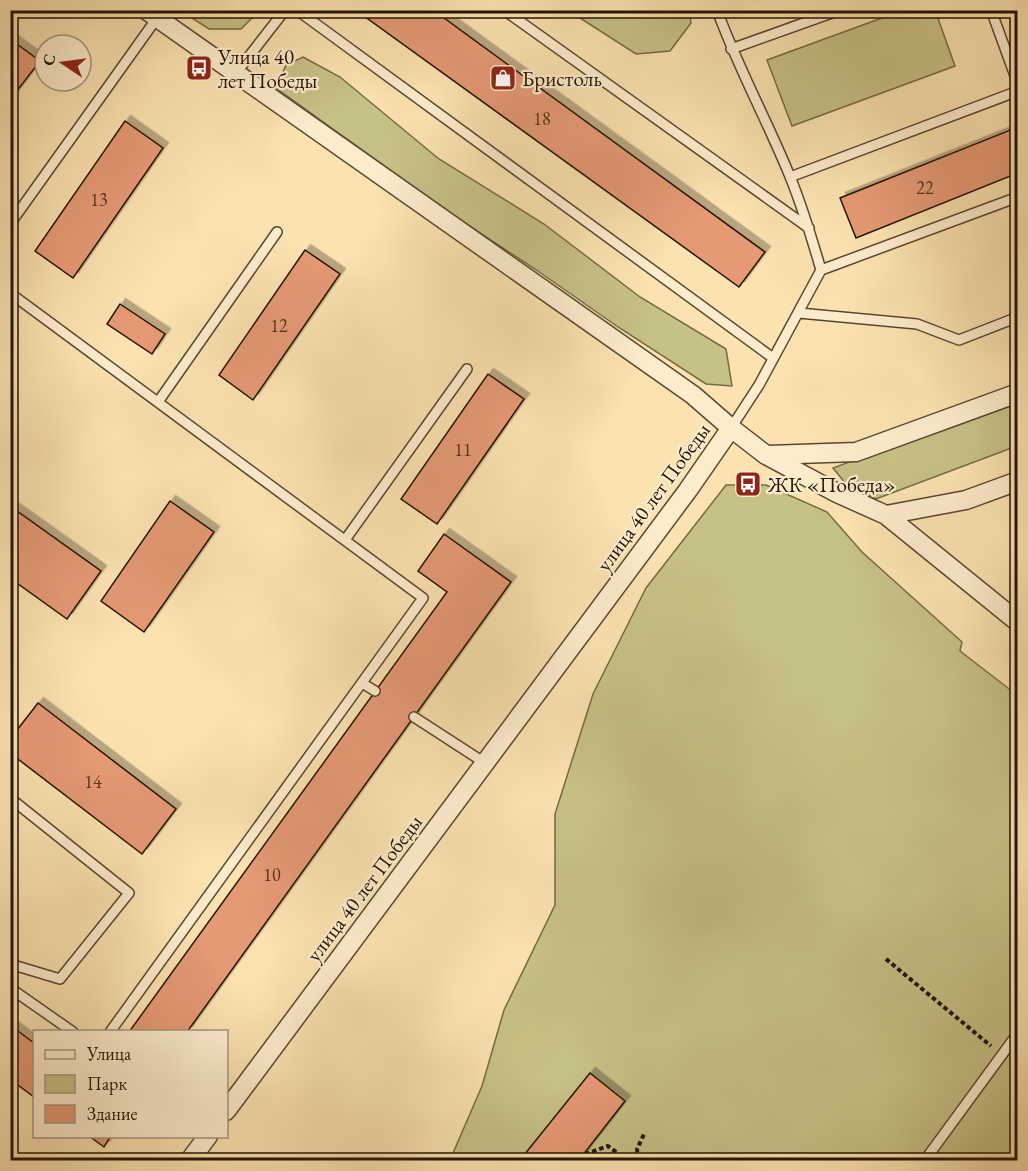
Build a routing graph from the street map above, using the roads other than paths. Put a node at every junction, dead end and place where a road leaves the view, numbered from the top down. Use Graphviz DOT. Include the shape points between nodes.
graph roads {
  1 [pos="285,10"];
  2 [pos="297,10"];
  3 [pos="504,10"];
  4 [pos="717,10"];
  5 [pos="840,10"];
  6 [pos="991,10"];
  7 [pos="152,14"];
  8 [pos="731,50"];
  9 [pos="236,73"];
  10 [pos="1017,84"];
  11 [pos="1017,91"];
  12 [pos="790,177"];
  13 [pos="1017,197"];
  14 [pos="10,224"];
  15 [pos="809,228"];
  16 [pos="277,232"];
  17 [pos="821,270"];
  18 [pos="10,292"];
  19 [pos="799,313"];
  20 [pos="1017,317"];
  21 [pos="773,358"];
  22 [pos="467,369"];
  23 [pos="1017,393"];
  24 [pos="158,402"];
  25 [pos="730,428"];
  26 [pos="766,455"];
  27 [pos="1017,481"];
  28 [pos="886,515"];
  29 [pos="345,540"];
  30 [pos="1013,619"];
  31 [pos="362,683"];
  32 [pos="375,691"];
  33 [pos="414,717"];
  34 [pos="484,763"];
  35 [pos="10,798"];
  36 [pos="10,964"];
  37 [pos="10,988"];
  38 [pos="70,1030"];
  39 [pos="111,1030"];
  40 [pos="1017,1033"];
  41 [pos="228,1108"];
  42 [pos="207,1138"];
  43 [pos="190,1161"];
  44 [pos="925,1161"];
  1 -- 9 [label="lane"];
  2 -- 21 [label="lane"];
  3 -- 15 [label="lane"];
  4 -- 8 [label="lane"];
  5 -- 8 [label="lane"];
  6 -- 10 [label="lane"];
  7 -- 9 [label="street, улица 40 лет Победы"];
  7 -- 14 [label="lane"];
  8 -- 12 [label="lane"];
  9 -- 25 [label="street, улица 40 лет Победы" via="693,395"];
  11 -- 12 [label="lane"];
  12 -- 15 [label="lane"];
  13 -- 17 [label="lane"];
  15 -- 17 [label="lane"];
  16 -- 24 [label="lane"];
  17 -- 19 [label="lane"];
  18 -- 24 [label="lane"];
  19 -- 20 [label="lane" via="917,324 959,340"];
  19 -- 21 [label="lane"];
  21 -- 25 [label="lane"];
  22 -- 29 [label="lane"];
  23 -- 26 [label="street" via="856,452"];
  24 -- 29 [label="lane"];
  25 -- 26 [label="street"];
  25 -- 34 [label="street, улица 40 лет Победы"];
  26 -- 28 [label="street"];
  27 -- 28 [label="street" via="966,500"];
  28 -- 30 [label="street"];
  29 -- 31 [label="lane" via="423,598"];
  31 -- 32 [label="lane"];
  31 -- 39 [label="lane"];
  33 -- 34 [label="lane"];
  34 -- 41 [label="street, улица 40 лет Победы"];
  35 -- 36 [label="lane" via="129,893 60,979"];
  37 -- 38 [label="lane"];
  40 -- 44 [label="lane"];
  42 -- 43 [label="street"];
}
